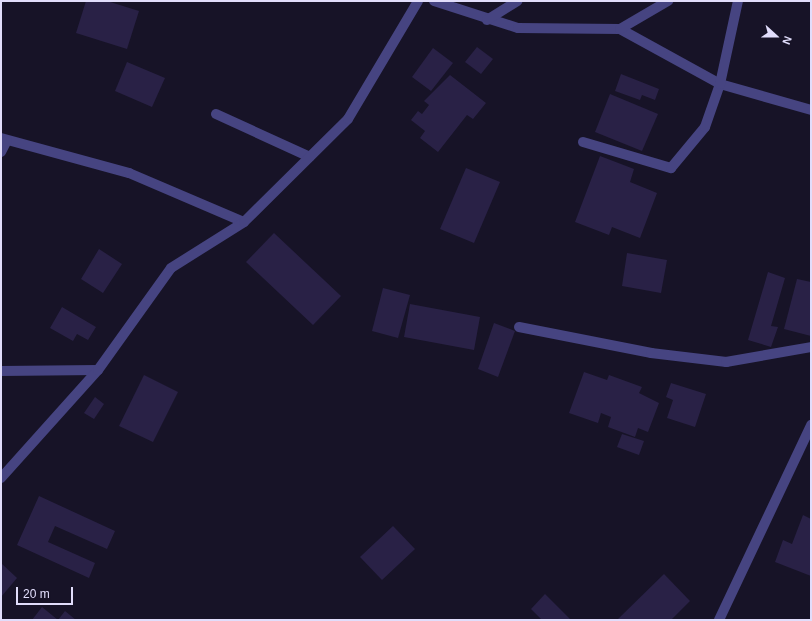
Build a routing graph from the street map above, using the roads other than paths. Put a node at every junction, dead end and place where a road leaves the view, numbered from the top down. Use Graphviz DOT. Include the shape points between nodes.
graph roads {
  1 [pos="418,1"];
  2 [pos="434,1"];
  3 [pos="518,1"];
  4 [pos="668,1"];
  5 [pos="738,1"];
  6 [pos="487,20"];
  7 [pos="620,29"];
  8 [pos="720,84"];
  9 [pos="811,110"];
  10 [pos="216,114"];
  11 [pos="4,139"];
  12 [pos="583,142"];
  13 [pos="1,152"];
  14 [pos="310,157"];
  15 [pos="244,222"];
  16 [pos="519,327"];
  17 [pos="811,347"];
  18 [pos="98,370"];
  19 [pos="1,371"];
  20 [pos="811,425"];
  21 [pos="1,478"];
  22 [pos="719,620"];
  1 -- 14 [label="street" via="348,119"];
  2 -- 6 [label="street"];
  3 -- 6 [label="street"];
  4 -- 7 [label="street"];
  5 -- 8 [label="street"];
  6 -- 7 [label="street" via="518,28"];
  7 -- 8 [label="street"];
  8 -- 9 [label="street"];
  8 -- 12 [label="street" via="705,127 671,168"];
  10 -- 14 [label="street"];
  11 -- 13 [label="street"];
  11 -- 15 [label="street" via="129,173"];
  14 -- 15 [label="street"];
  15 -- 18 [label="street" via="171,268"];
  16 -- 17 [label="street" via="651,353 726,362"];
  18 -- 19 [label="street"];
  18 -- 21 [label="street"];
  20 -- 22 [label="street"];
}
